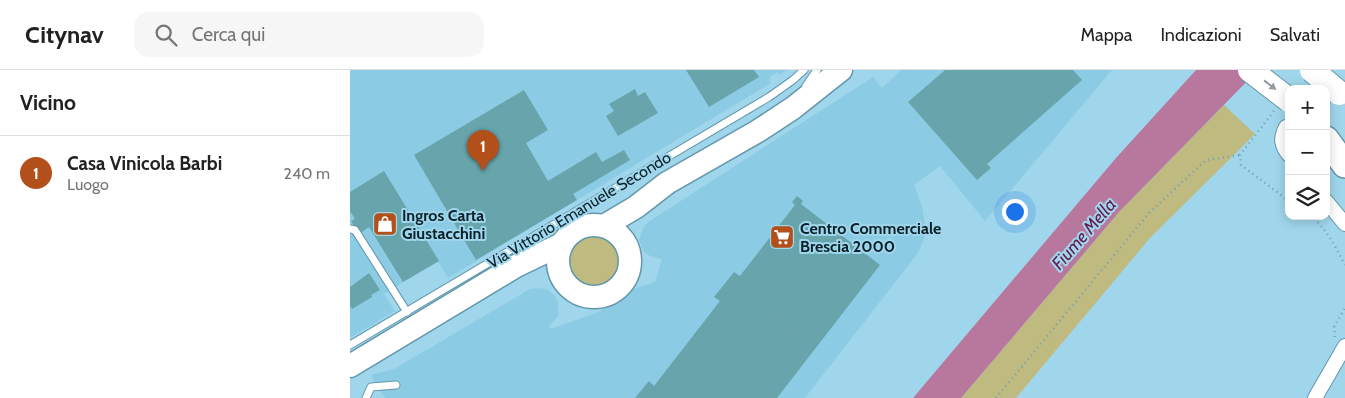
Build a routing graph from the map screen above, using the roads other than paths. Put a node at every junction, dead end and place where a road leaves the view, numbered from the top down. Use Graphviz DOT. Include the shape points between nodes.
graph roads {
  1 [pos="804,70"];
  2 [pos="817,70"];
  3 [pos="841,70"];
  4 [pos="1250,70"];
  5 [pos="1312,70"];
  6 [pos="1339,93"];
  7 [pos="1281,105"];
  8 [pos="792,108"];
  9 [pos="1285,129"];
  10 [pos="1330,144"];
  11 [pos="1285,148"];
  12 [pos="1345,165"];
  13 [pos="1330,206"];
  14 [pos="636,207"];
  15 [pos="1345,224"];
  16 [pos="604,226"];
  17 [pos="350,229"];
  18 [pos="562,244"];
  19 [pos="626,244"];
  20 [pos="516,266"];
  21 [pos="562,278"];
  22 [pos="407,312"];
  23 [pos="350,345"];
  24 [pos="1345,346"];
  25 [pos="350,366"];
  26 [pos="396,386"];
  27 [pos="366,398"];
  28 [pos="1315,398"];
  1 -- 22 [label="lane, Via Vittorio Emanuele Secondo" via="769,97"];
  2 -- 8 [label="lane"];
  3 -- 8 [label="main road, Via Vittorio Emanuele Secondo"];
  4 -- 7 [label="highway, one-way, bridge"];
  5 -- 6 [label="highway, bridge"];
  8 -- 14 [label="main road, Via Vittorio Emanuele Secondo" via="667,183"];
  9 -- 11 [label="street" via="1281,142"];
  10 -- 12 [label="highway"];
  13 -- 15 [label="street"];
  14 -- 16 [label="main road, Via Vittorio Emanuele Secondo"];
  14 -- 19 [label="main road, Via Vittorio Emanuele Secondo"];
  16 -- 18 [label="main road, Via Vittorio Emanuele Secondo" via="580,228"];
  16 -- 19 [label="main road, Via Vittorio Emanuele Secondo" via="615,231"];
  17 -- 22 [label="lane" via="355,230"];
  18 -- 20 [label="main road, Via Vittorio Emanuele Secondo"];
  18 -- 21 [label="main road, Via Vittorio Emanuele Secondo" via="558,255"];
  19 -- 21 [label="main road, Via Vittorio Emanuele Secondo" via="630,257 628,275 612,292 590,297 579,294"];
  20 -- 21 [label="main road, Via Vittorio Emanuele Secondo" via="543,268"];
  20 -- 25 [label="main road, Via Vittorio Emanuele Secondo"];
  22 -- 23 [label="lane, Via Vittorio Emanuele Secondo"];
  24 -- 28 [label="street"];
  26 -- 27 [label="lane" via="374,386"];
}
